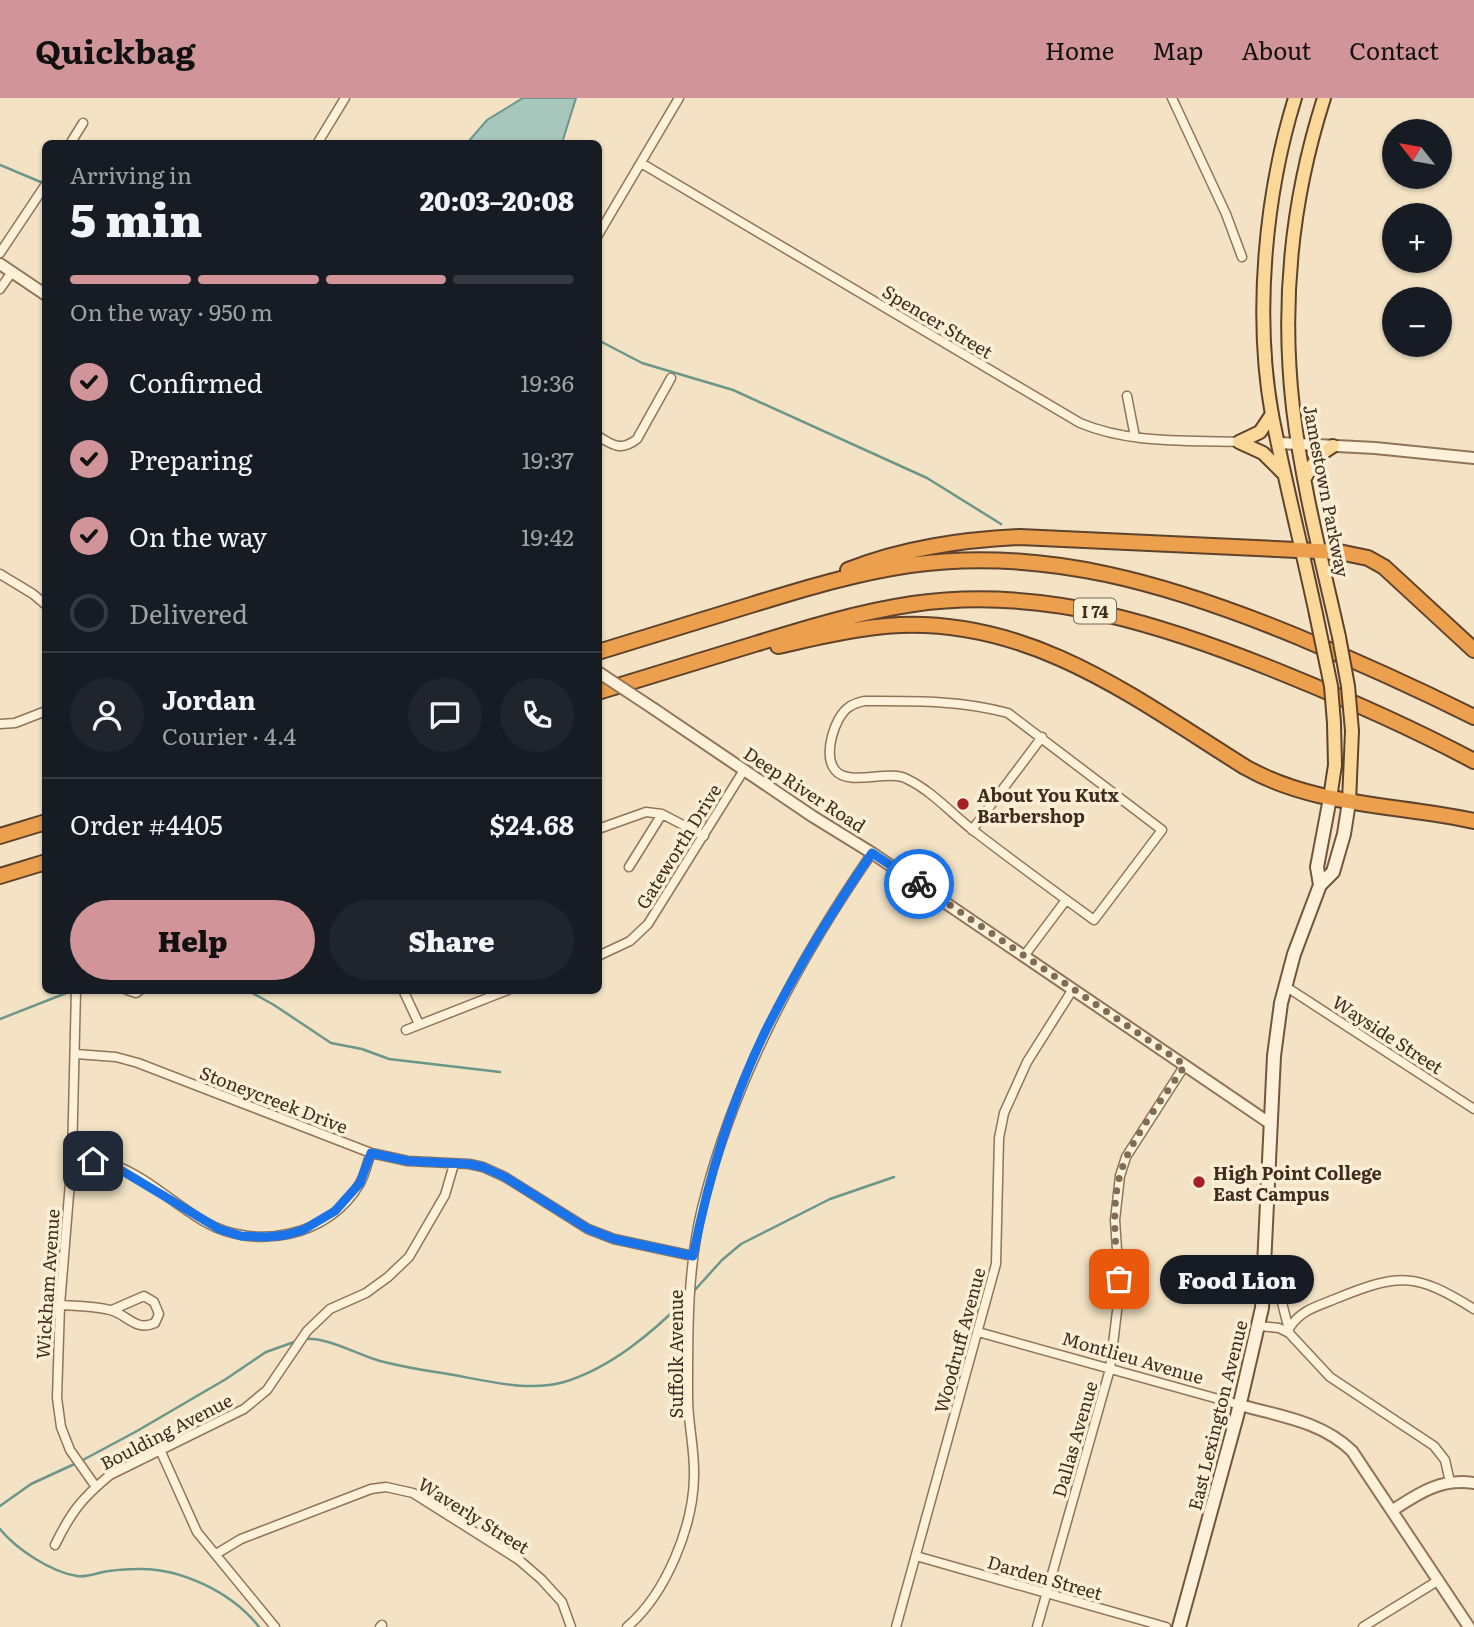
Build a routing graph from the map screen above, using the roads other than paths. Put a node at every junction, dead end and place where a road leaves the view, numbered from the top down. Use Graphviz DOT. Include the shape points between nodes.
graph roads {
  1 [pos="345,98"];
  2 [pos="679,98"];
  3 [pos="1172,98"];
  4 [pos="1295,98"];
  5 [pos="1324,98"];
  6 [pos="83,123"];
  7 [pos="72,140"];
  8 [pos="319,140"];
  9 [pos="642,163"];
  10 [pos="42,190"];
  11 [pos="602,228"];
  12 [pos="0,253"];
  13 [pos="1242,257"];
  14 [pos="0,264"];
  15 [pos="12,272"];
  16 [pos="0,289"];
  17 [pos="42,292"];
  18 [pos="670,378"];
  19 [pos="1127,396"];
  20 [pos="1272,414"];
  21 [pos="1135,437"];
  22 [pos="602,438"];
  23 [pos="1239,442"];
  24 [pos="1279,443"];
  25 [pos="1298,444"];
  26 [pos="1333,446"];
  27 [pos="1474,458"];
  28 [pos="1284,474"];
  29 [pos="1304,478"];
  30 [pos="1301,549"];
  31 [pos="1320,551"];
  32 [pos="0,575"];
  33 [pos="791,593"];
  34 [pos="42,602"];
  35 [pos="1474,650"];
  36 [pos="602,651"];
  37 [pos="695,663"];
  38 [pos="602,675"];
  39 [pos="602,691"];
  40 [pos="42,713"];
  41 [pos="1474,718"];
  42 [pos="0,724"];
  43 [pos="1042,737"];
  44 [pos="1474,761"];
  45 [pos="744,770"];
  46 [pos="1331,799"];
  47 [pos="1349,802"];
  48 [pos="662,814"];
  49 [pos="1474,821"];
  50 [pos="42,823"];
  51 [pos="602,828"];
  52 [pos="972,830"];
  53 [pos="0,836"];
  54 [pos="704,836"];
  55 [pos="872,853"];
  56 [pos="42,863"];
  57 [pos="629,867"];
  58 [pos="0,876"];
  59 [pos="1320,885"];
  60 [pos="1066,900"];
  61 [pos="602,954"];
  62 [pos="1024,956"];
  63 [pos="1285,986"];
  64 [pos="1073,989"];
  65 [pos="76,994"];
  66 [pos="405,994"];
  67 [pos="498,994"];
  68 [pos="419,1024"];
  69 [pos="405,1030"];
  70 [pos="76,1054"];
  71 [pos="1185,1065"];
  72 [pos="1474,1109"];
  73 [pos="1272,1124"];
  74 [pos="371,1153"];
  75 [pos="72,1157"];
  76 [pos="454,1164"];
  77 [pos="693,1256"];
  78 [pos="1266,1270"];
  79 [pos="1283,1303"];
  80 [pos="60,1305"];
  81 [pos="1474,1309"];
  82 [pos="112,1310"];
  83 [pos="1303,1312"];
  84 [pos="1259,1326"];
  85 [pos="1289,1330"];
  86 [pos="978,1332"];
  87 [pos="1110,1370"];
  88 [pos="1240,1405"];
  89 [pos="161,1452"];
  90 [pos="1450,1482"];
  91 [pos="1474,1483"];
  92 [pos="96,1487"];
  93 [pos="1393,1510"];
  94 [pos="55,1545"];
  95 [pos="216,1554"];
  96 [pos="916,1556"];
  97 [pos="1438,1580"];
  98 [pos="1047,1594"];
  99 [pos="275,1627"];
  100 [pos="571,1627"];
  101 [pos="627,1627"];
  102 [pos="896,1627"];
  103 [pos="1037,1627"];
  104 [pos="1166,1627"];
  105 [pos="1179,1627"];
  106 [pos="1363,1627"];
  107 [pos="1469,1627"];
  1 -- 8 [label="street"];
  2 -- 9 [label="street"];
  3 -- 13 [label="street"];
  4 -- 20 [label="main road, Jamestown Parkway" via="1278,169 1266,258 1266,352"];
  5 -- 25 [label="main road, Jamestown Parkway" via="1298,202 1289,281 1288,351"];
  6 -- 7 [label="street"];
  9 -- 11 [label="street"];
  9 -- 21 [label="street, Spencer Street" via="1068,416 1105,432"];
  10 -- 12 [label="street"];
  14 -- 15 [label="street"];
  15 -- 16 [label="street"];
  15 -- 17 [label="street"];
  18 -- 22 [label="street" via="637,439 619,447"];
  19 -- 21 [label="street"];
  20 -- 23 [label="main road" via="1260,432"];
  20 -- 24 [label="main road, Jamestown Parkway"];
  21 -- 23 [label="street, Spencer Street"];
  23 -- 28 [label="main road" via="1263,453"];
  24 -- 25 [label="street"];
  24 -- 28 [label="main road, Jamestown Parkway"];
  25 -- 26 [label="street"];
  25 -- 29 [label="main road, Jamestown Parkway"];
  26 -- 27 [label="street"];
  26 -- 29 [label="main road" via="1318,456"];
  28 -- 30 [label="main road, Jamestown Parkway"];
  29 -- 31 [label="main road, Jamestown Parkway"];
  30 -- 31 [label="highway"];
  30 -- 33 [label="highway" via="982,539 887,555"];
  30 -- 46 [label="main road, Jamestown Parkway, bridge" via="1331,686 1335,765"];
  31 -- 35 [label="highway" via="1359,555 1376,562"];
  31 -- 47 [label="main road, Jamestown Parkway, bridge" via="1348,686 1352,731"];
  32 -- 34 [label="street"];
  33 -- 36 [label="highway, I 74"];
  33 -- 41 [label="highway, I 74" via="880,570 940,562 1032,562 1092,570 1151,584 1248,617"];
  37 -- 39 [label="highway, I 74"];
  37 -- 44 [label="highway, I 74" via="830,622 915,604 972,599 1056,604 1140,622 1224,650 1348,701"];
  37 -- 46 [label="highway" via="876,627 935,626 991,634 1079,666 1259,776"];
  38 -- 45 [label="street, Deep River Road, bridge"];
  40 -- 42 [label="street"];
  43 -- 52 [label="street"];
  43 -- 52 [label="street" via="1008,713 950,702 864,701 841,716 830,750 835,771 853,777 904,777"];
  43 -- 60 [label="street" via="1162,830 1094,920"];
  45 -- 54 [label="street, Gateworth Drive"];
  45 -- 55 [label="street, Deep River Road"];
  46 -- 47 [label="highway"];
  46 -- 59 [label="main road, Jamestown Parkway" via="1317,867"];
  47 -- 49 [label="highway"];
  47 -- 59 [label="main road, Jamestown Parkway" via="1333,872"];
  48 -- 51 [label="street" via="646,812"];
  48 -- 54 [label="street"];
  48 -- 57 [label="street"];
  50 -- 53 [label="highway"];
  52 -- 60 [label="street"];
  54 -- 61 [label="street, Gateworth Drive" via="648,924 630,941"];
  55 -- 62 [label="street, Deep River Road"];
  55 -- 77 [label="street, Suffolk Avenue" via="786,990 764,1034 720,1147"];
  56 -- 58 [label="highway"];
  59 -- 63 [label="main road, Jamestown Parkway"];
  60 -- 62 [label="street"];
  62 -- 64 [label="street, Deep River Road"];
  63 -- 72 [label="street, Wayside Street"];
  63 -- 73 [label="main road, Jamestown Parkway" via="1276,1034"];
  64 -- 71 [label="street, Deep River Road"];
  64 -- 86 [label="street, Woodruff Avenue" via="1027,1062 1004,1112 999,1138 996,1264"];
  65 -- 70 [label="street, Wickham Avenue"];
  66 -- 68 [label="street"];
  67 -- 68 [label="street"];
  68 -- 69 [label="street"];
  70 -- 74 [label="street, Stoneycreek Drive" via="138,1063"];
  70 -- 75 [label="street, Wickham Avenue"];
  71 -- 73 [label="street, Deep River Road"];
  71 -- 87 [label="street, Dallas Avenue" via="1126,1157 1120,1176 1115,1220 1118,1303"];
  73 -- 78 [label="main road, East Lexington Avenue"];
  74 -- 75 [label="street" via="360,1183 335,1211 303,1230 266,1237 219,1229 114,1166"];
  74 -- 76 [label="street, Stoneycreek Drive"];
  75 -- 80 [label="street, Wickham Avenue"];
  76 -- 77 [label="street, Stoneycreek Drive" via="483,1167 505,1177 588,1229"];
  76 -- 89 [label="street, Boulding Avenue" via="445,1195 409,1257 366,1293 330,1309 306,1331 267,1390 244,1409"];
  77 -- 101 [label="street, Suffolk Avenue" via="688,1402 695,1475 688,1526 659,1587"];
  78 -- 79 [label="street"];
  78 -- 84 [label="main road, East Lexington Avenue"];
  79 -- 83 [label="street"];
  79 -- 85 [label="street"];
  80 -- 82 [label="street"];
  80 -- 92 [label="street, Wickham Avenue" via="57,1385 61,1427 70,1450"];
  81 -- 83 [label="street" via="1435,1286 1404,1279 1372,1284"];
  82 -- 82 [label="street" via="146,1327 155,1323 159,1314 154,1302 144,1297"];
  83 -- 85 [label="street"];
  84 -- 85 [label="street"];
  84 -- 88 [label="main road, East Lexington Avenue"];
  85 -- 90 [label="street" via="1330,1377 1438,1450"];
  86 -- 87 [label="street, Montlieu Avenue"];
  86 -- 96 [label="street, Woodruff Avenue"];
  87 -- 88 [label="street, Montlieu Avenue"];
  87 -- 98 [label="street, Dallas Avenue"];
  88 -- 93 [label="street, Montlieu Avenue" via="1336,1436 1359,1459"];
  88 -- 105 [label="main road, East Lexington Avenue"];
  89 -- 92 [label="street, Boulding Avenue" via="110,1475"];
  89 -- 95 [label="street" via="197,1532"];
  90 -- 91 [label="street"];
  90 -- 93 [label="street" via="1425,1490"];
  92 -- 94 [label="street, Boulding Avenue" via="71,1512"];
  93 -- 97 [label="street, Montlieu Avenue"];
  95 -- 99 [label="street"];
  95 -- 100 [label="street, Waverly Street" via="241,1539 370,1489 404,1490 519,1560 562,1602"];
  96 -- 98 [label="street, Darden Street"];
  96 -- 102 [label="street, Woodruff Avenue"];
  97 -- 106 [label="street"];
  97 -- 107 [label="street, Montlieu Avenue"];
  98 -- 103 [label="street, Dallas Avenue"];
  98 -- 104 [label="street, Darden Street"];
}
